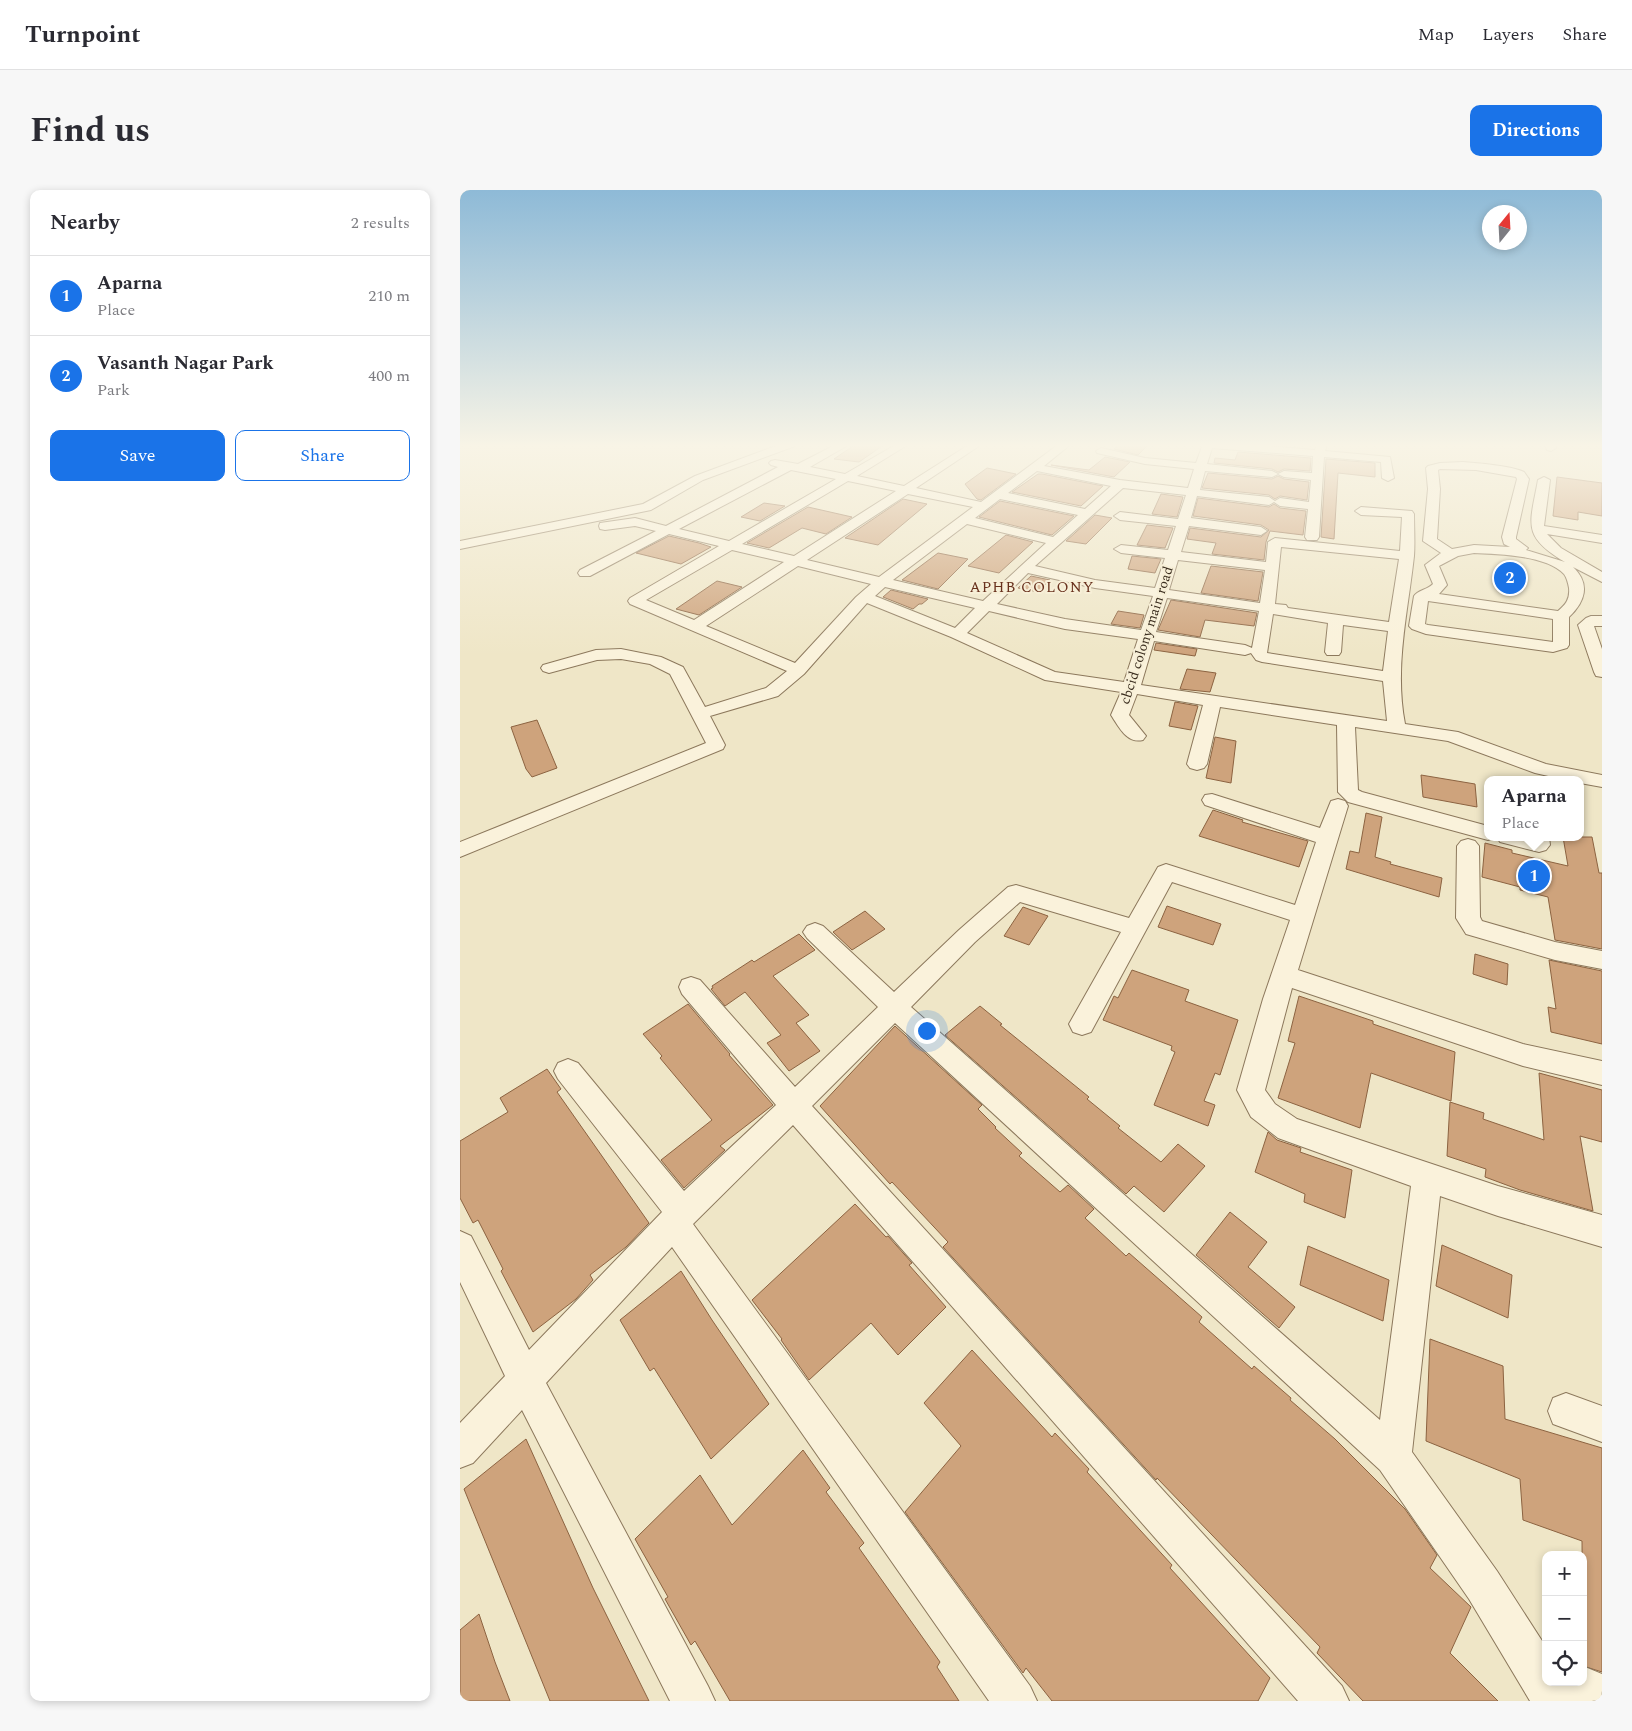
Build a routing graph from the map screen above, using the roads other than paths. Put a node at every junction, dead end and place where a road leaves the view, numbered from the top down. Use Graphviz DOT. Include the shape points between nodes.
graph roads {
  1 [pos="606,515"];
  2 [pos="696,515"];
  3 [pos="783,515"];
  4 [pos="866,515"];
  5 [pos="972,515"];
  6 [pos="1085,515"];
  7 [pos="1185,515"];
  8 [pos="1313,515"];
  9 [pos="1408,515"];
  10 [pos="1430,515"];
  11 [pos="1511,515"];
  12 [pos="1540,515"];
  13 [pos="1120,516"];
  14 [pos="965,520"];
  15 [pos="1183,522"];
  16 [pos="605,526"];
  17 [pos="666,529"];
  18 [pos="1538,529"];
  19 [pos="1261,530"];
  20 [pos="1312,537"];
  21 [pos="1602,539"];
  22 [pos="1055,541"];
  23 [pos="460,545"];
  24 [pos="732,545"];
  25 [pos="1121,549"];
  26 [pos="1513,552"];
  27 [pos="1451,554"];
  28 [pos="1172,555"];
  29 [pos="1406,556"];
  30 [pos="796,560"];
  31 [pos="1265,566"];
  32 [pos="1025,568"];
  33 [pos="585,573"];
  34 [pos="1602,578"];
  35 [pos="882,582"];
  36 [pos="1160,594"];
  37 [pos="1421,596"];
  38 [pos="865,597"];
  39 [pos="985,607"];
  40 [pos="1264,607"];
  41 [pos="1564,613"];
  42 [pos="1336,619"];
  43 [pos="1597,621"];
  44 [pos="1395,624"];
  45 [pos="695,626"];
  46 [pos="957,634"];
  47 [pos="1147,636"];
  48 [pos="1245,650"];
  49 [pos="1334,652"];
  50 [pos="549,668"];
  51 [pos="1601,669"];
  52 [pos="798,670"];
  53 [pos="1391,677"];
  54 [pos="1131,688"];
  55 [pos="1213,701"];
  56 [pos="699,714"];
  57 [pos="1346,721"];
  58 [pos="1397,727"];
  59 [pos="1137,736"];
  60 [pos="1197,764"];
  61 [pos="1542,774"];
  62 [pos="1559,776"];
  63 [pos="1584,779"];
  64 [pos="1602,781"];
  65 [pos="1212,800"];
  66 [pos="1338,806"];
  67 [pos="1484,832"];
  68 [pos="1327,838"];
  69 [pos="1522,841"];
  70 [pos="1539,841"];
  71 [pos="1468,846"];
  72 [pos="460,850"];
  73 [pos="1303,916"];
  74 [pos="1135,928"];
  75 [pos="815,932"];
  76 [pos="1602,960"];
  77 [pos="1284,975"];
  78 [pos="690,987"];
  79 [pos="894,1007"];
  80 [pos="1082,1024"];
  81 [pos="568,1071"];
  82 [pos="1602,1073"];
  83 [pos="794,1106"];
  84 [pos="1427,1177"];
  85 [pos="677,1217"];
  86 [pos="1602,1231"];
  87 [pos="460,1247"];
  88 [pos="526,1381"];
  89 [pos="1566,1411"];
  90 [pos="1602,1424"];
  91 [pos="460,1450"];
  92 [pos="1393,1457"];
  93 [pos="1581,1695"];
  94 [pos="693,1701"];
  95 [pos="1015,1701"];
  96 [pos="1327,1701"];
  1 -- 23 [label="street"];
  2 -- 17 [label="street"];
  3 -- 24 [label="street"];
  4 -- 30 [label="street"];
  5 -- 14 [label="street"];
  6 -- 22 [label="street"];
  7 -- 15 [label="street, cbcid colony main road"];
  8 -- 20 [label="street"];
  9 -- 29 [label="street"];
  10 -- 27 [label="street" via="1430,541"];
  11 -- 26 [label="street" via="1509,541 1521,548"];
  12 -- 18 [label="street"];
  13 -- 15 [label="street"];
  14 -- 22 [label="street"];
  14 -- 35 [label="street"];
  15 -- 19 [label="street"];
  15 -- 28 [label="street, cbcid colony main road"];
  16 -- 17 [label="street" via="635,522"];
  17 -- 24 [label="street"];
  17 -- 33 [label="street"];
  18 -- 21 [label="street"];
  18 -- 34 [label="street" via="1542,539"];
  22 -- 32 [label="street"];
  24 -- 30 [label="street"];
  24 -- 45 [label="street" via="635,601"];
  25 -- 28 [label="street"];
  26 -- 27 [label="street" via="1480,549"];
  26 -- 41 [label="street" via="1539,556 1570,571 1577,594 1575,604"];
  27 -- 37 [label="street" via="1442,556 1432,565 1440,585 1433,592"];
  28 -- 31 [label="street"];
  28 -- 36 [label="street, cbcid colony main road"];
  29 -- 40 [label="street" via="1275,542"];
  29 -- 44 [label="street"];
  30 -- 35 [label="street"];
  30 -- 45 [label="street"];
  32 -- 36 [label="street" via="1094,584"];
  32 -- 39 [label="street"];
  35 -- 38 [label="street"];
  35 -- 39 [label="street"];
  36 -- 40 [label="street"];
  36 -- 47 [label="street, cbcid colony main road"];
  37 -- 41 [label="street"];
  37 -- 41 [label="street" via="1416,626 1553,647 1561,645"];
  38 -- 46 [label="street"];
  38 -- 52 [label="street"];
  39 -- 46 [label="street"];
  39 -- 47 [label="street" via="1065,624"];
  40 -- 42 [label="street"];
  40 -- 44 [label="street"];
  40 -- 53 [label="street" via="1262,657"];
  41 -- 43 [label="street"];
  42 -- 44 [label="street"];
  42 -- 49 [label="street"];
  43 -- 51 [label="street" via="1586,625"];
  44 -- 53 [label="street"];
  45 -- 52 [label="street"];
  46 -- 54 [label="street" via="1051,676"];
  47 -- 48 [label="street"];
  47 -- 54 [label="street, cbcid colony main road"];
  50 -- 56 [label="street" via="596,655 621,654 656,660 677,671"];
  52 -- 56 [label="street" via="772,692"];
  53 -- 58 [label="street"];
  54 -- 55 [label="street"];
  54 -- 59 [label="street, cbcid colony main road" via="1120,714"];
  55 -- 57 [label="street"];
  55 -- 60 [label="street"];
  56 -- 72 [label="street" via="716,745"];
  57 -- 58 [label="street"];
  57 -- 67 [label="street" via="1348,792 1355,797"];
  58 -- 61 [label="street" via="1452,736"];
  61 -- 62 [label="street"];
  63 -- 64 [label="street"];
  65 -- 68 [label="street"];
  66 -- 68 [label="street"];
  68 -- 73 [label="street"];
  69 -- 70 [label="street" via="1539,845"];
  71 -- 76 [label="street" via="1468,918 1474,928 1555,951"];
  73 -- 74 [label="street" via="1166,872"];
  73 -- 77 [label="street"];
  74 -- 79 [label="street" via="1016,893"];
  74 -- 80 [label="street"];
  75 -- 79 [label="street"];
  77 -- 82 [label="street" via="1523,1055"];
  77 -- 84 [label="street" via="1251,1090 1255,1103 1288,1129"];
  78 -- 83 [label="street"];
  79 -- 83 [label="street"];
  79 -- 92 [label="street"];
  81 -- 85 [label="street"];
  83 -- 85 [label="street"];
  83 -- 96 [label="street"];
  84 -- 86 [label="street" via="1498,1202"];
  84 -- 92 [label="street"];
  85 -- 88 [label="street"];
  85 -- 95 [label="street"];
  87 -- 88 [label="street"];
  88 -- 91 [label="street"];
  88 -- 94 [label="street"];
  89 -- 90 [label="street"];
  92 -- 93 [label="street" via="1483,1585"];
}
